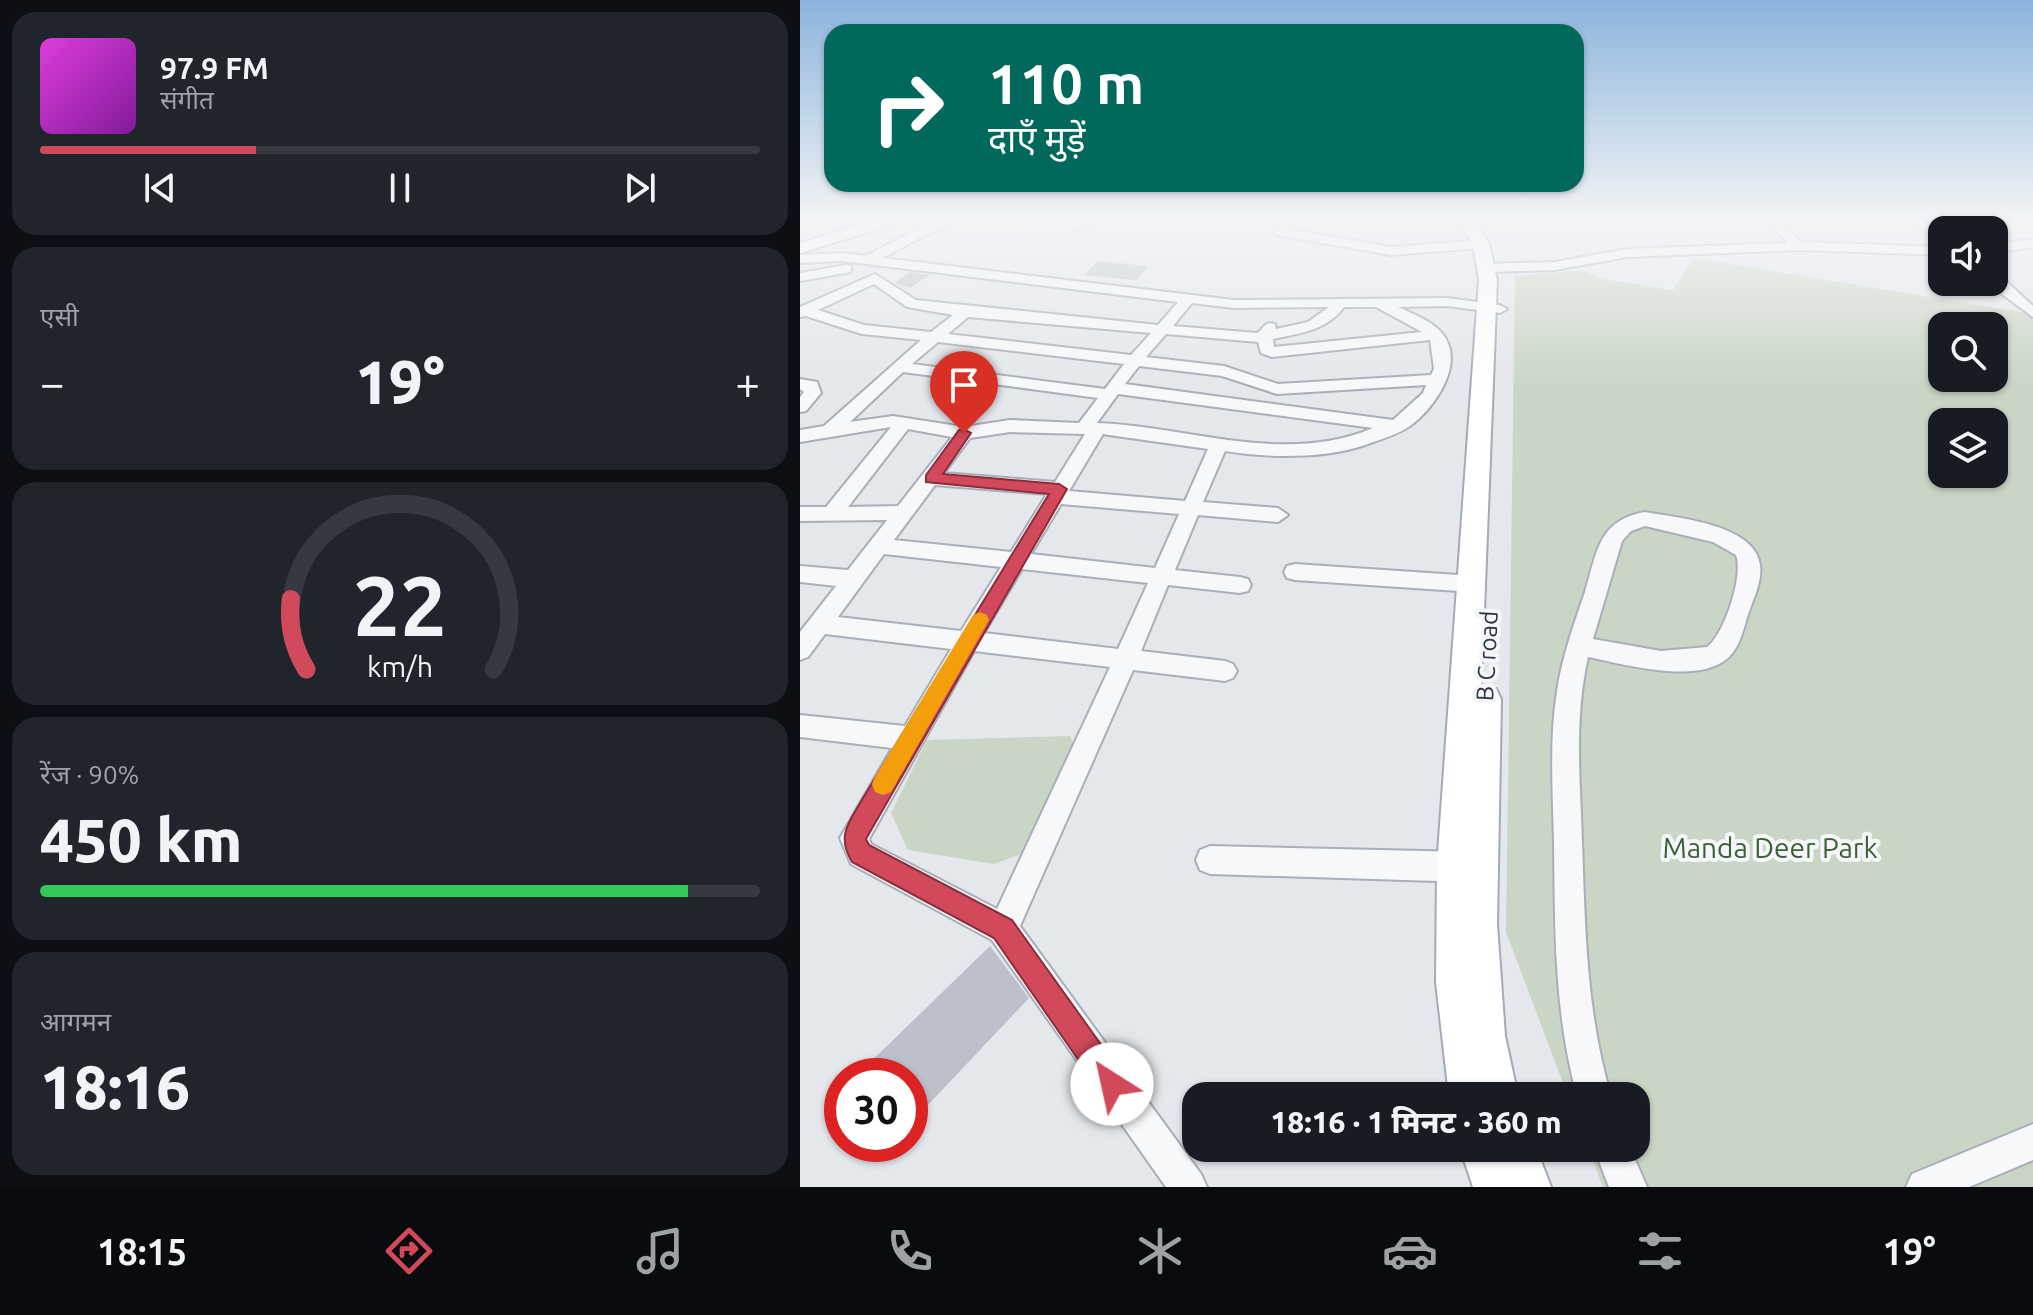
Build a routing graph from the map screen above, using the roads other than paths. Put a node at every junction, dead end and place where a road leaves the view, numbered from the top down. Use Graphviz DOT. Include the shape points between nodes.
graph roads {
  1 [pos="873,275"];
  2 [pos="969,275"];
  3 [pos="1488,275"];
  4 [pos="875,278"];
  5 [pos="2008,292"];
  6 [pos="1188,299"];
  7 [pos="1375,301"];
  8 [pos="1341,302"];
  9 [pos="1234,304"];
  10 [pos="1273,306"];
  11 [pos="802,312"];
  12 [pos="965,312"];
  13 [pos="1493,313"];
  14 [pos="2033,313"];
  15 [pos="1160,330"];
  16 [pos="1435,335"];
  17 [pos="1219,336"];
  18 [pos="1265,337"];
  19 [pos="935,338"];
  20 [pos="1133,363"];
  21 [pos="899,367"];
  22 [pos="1439,379"];
  23 [pos="1369,383"];
  24 [pos="800,384"];
  25 [pos="1306,388"];
  26 [pos="1111,391"];
  27 [pos="800,407"];
  28 [pos="1353,420"];
  29 [pos="904,422"];
  30 [pos="1397,426"];
  31 [pos="1090,429"];
  32 [pos="1291,432"];
  33 [pos="827,433"];
  34 [pos="964,433"];
  35 [pos="800,436"];
  36 [pos="1218,446"];
  37 [pos="932,478"];
  38 [pos="1057,493"];
  39 [pos="1485,506"];
  40 [pos="1191,508"];
  41 [pos="833,512"];
  42 [pos="905,513"];
  43 [pos="800,514"];
  44 [pos="1278,515"];
  45 [pos="880,546"];
  46 [pos="1019,559"];
  47 [pos="1295,572"];
  48 [pos="800,574"];
  49 [pos="1163,577"];
  50 [pos="855,579"];
  51 [pos="1473,584"];
  52 [pos="1240,585"];
  53 [pos="821,624"];
  54 [pos="968,640"];
  55 [pos="1581,646"];
  56 [pos="800,650"];
  57 [pos="1124,660"];
  58 [pos="1225,671"];
  59 [pos="800,726"];
  60 [pos="910,738"];
  61 [pos="1210,860"];
  62 [pos="1466,867"];
  63 [pos="1003,929"];
  64 [pos="1469,1082"];
  65 [pos="1493,1082"];
  66 [pos="1591,1082"];
  67 [pos="2033,1142"];
  68 [pos="1488,1162"];
  69 [pos="1518,1162"];
  70 [pos="1618,1162"];
  71 [pos="1188,1187"];
  72 [pos="1497,1187"];
  73 [pos="1527,1187"];
  74 [pos="1628,1187"];
  75 [pos="1925,1187"];
  1 -- 4 [label="street"];
  2 -- 6 [label="street"];
  3 -- 13 [label="main road, B C road"];
  4 -- 11 [label="street"];
  4 -- 12 [label="street" via="912,304"];
  5 -- 14 [label="street"];
  6 -- 9 [label="street"];
  6 -- 15 [label="street"];
  7 -- 8 [label="street"];
  7 -- 13 [label="street" via="1434,302"];
  7 -- 16 [label="street"];
  8 -- 10 [label="street"];
  8 -- 18 [label="street" via="1313,326"];
  9 -- 10 [label="street"];
  9 -- 17 [label="street"];
  10 -- 18 [label="street"];
  11 -- 19 [label="street" via="862,329"];
  12 -- 15 [label="street"];
  12 -- 19 [label="street"];
  13 -- 39 [label="main road, B C road"];
  15 -- 17 [label="street"];
  15 -- 20 [label="street"];
  16 -- 18 [label="street" via="1275,352 1267,350"];
  16 -- 22 [label="street" via="1443,358"];
  17 -- 18 [label="street"];
  19 -- 20 [label="street"];
  19 -- 21 [label="street"];
  20 -- 25 [label="street" via="1224,371 1270,388"];
  20 -- 26 [label="street"];
  21 -- 26 [label="street"];
  21 -- 33 [label="street"];
  22 -- 23 [label="street"];
  22 -- 30 [label="street" via="1418,410"];
  23 -- 25 [label="street"];
  23 -- 28 [label="street"];
  24 -- 27 [label="street" via="811,386 813,393"];
  25 -- 32 [label="street"];
  26 -- 31 [label="street"];
  26 -- 32 [label="street"];
  28 -- 30 [label="street"];
  28 -- 32 [label="street"];
  29 -- 33 [label="street" via="882,421"];
  29 -- 34 [label="street"];
  29 -- 41 [label="street"];
  30 -- 32 [label="street" via="1359,441"];
  31 -- 34 [label="street" via="1010,426"];
  31 -- 36 [label="street"];
  31 -- 38 [label="street"];
  32 -- 36 [label="street"];
  33 -- 35 [label="street"];
  34 -- 37 [label="street"];
  36 -- 40 [label="street"];
  37 -- 38 [label="street"];
  37 -- 42 [label="street"];
  38 -- 40 [label="street"];
  38 -- 46 [label="street"];
  39 -- 51 [label="main road"];
  39 -- 62 [label="main road, B C road"];
  40 -- 44 [label="street"];
  40 -- 49 [label="street"];
  41 -- 42 [label="street"];
  41 -- 43 [label="street"];
  42 -- 45 [label="street"];
  45 -- 46 [label="street"];
  45 -- 50 [label="street"];
  46 -- 49 [label="street"];
  46 -- 54 [label="street"];
  47 -- 51 [label="street"];
  48 -- 50 [label="street"];
  49 -- 52 [label="street"];
  49 -- 57 [label="street"];
  50 -- 53 [label="street"];
  51 -- 62 [label="main road"];
  53 -- 54 [label="street"];
  53 -- 56 [label="street"];
  54 -- 57 [label="street"];
  54 -- 60 [label="street"];
  55 -- 55 [label="street" via="1622,524 1645,519 1726,538 1747,551 1749,575 1728,642 1712,656 1661,661"];
  55 -- 66 [label="street" via="1569,691 1566,746 1570,960"];
  57 -- 58 [label="street"];
  57 -- 63 [label="street"];
  59 -- 60 [label="street"];
  60 -- 63 [label="street" via="858,828 856,846 861,854"];
  61 -- 62 [label="street"];
  62 -- 64 [label="main road" via="1459,1008"];
  62 -- 65 [label="main road, B C road"];
  63 -- 71 [label="street"];
  67 -- 75 [label="street"];
  68 -- 72 [label="main road"];
  69 -- 73 [label="main road"];
  70 -- 74 [label="street"];
}
